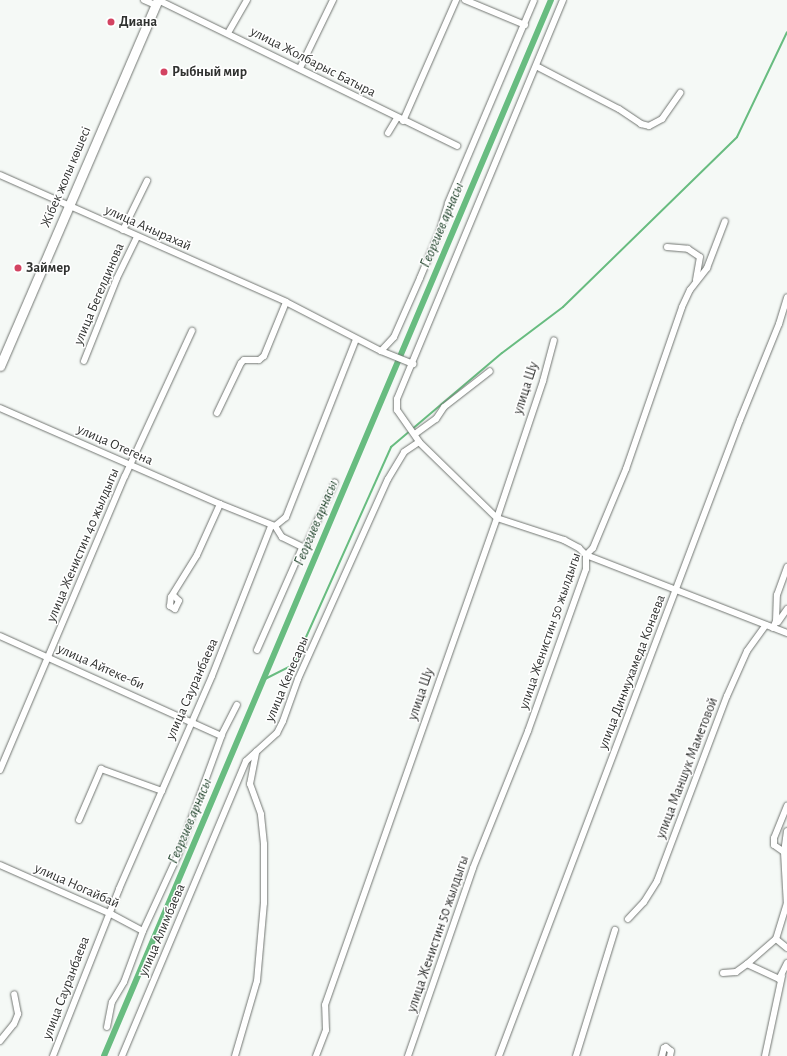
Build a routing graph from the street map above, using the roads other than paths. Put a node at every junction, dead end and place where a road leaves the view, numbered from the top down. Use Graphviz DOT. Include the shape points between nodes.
graph roads {
  1 [pos="144,0"];
  2 [pos="247,0"];
  3 [pos="334,0"];
  4 [pos="456,0"];
  5 [pos="465,0"];
  6 [pos="534,0"];
  7 [pos="563,0"];
  8 [pos="157,2"];
  9 [pos="525,25"];
  10 [pos="228,33"];
  11 [pos="536,66"];
  12 [pos="300,68"];
  13 [pos="680,93"];
  14 [pos="400,119"];
  15 [pos="388,133"];
  16 [pos="457,146"];
  17 [pos="0,175"];
  18 [pos="147,181"];
  19 [pos="68,206"];
  20 [pos="725,221"];
  21 [pos="123,230"];
  22 [pos="137,237"];
  23 [pos="666,247"];
  24 [pos="696,280"];
  25 [pos="787,297"];
  26 [pos="286,302"];
  27 [pos="192,331"];
  28 [pos="356,338"];
  29 [pos="554,340"];
  30 [pos="384,352"];
  31 [pos="84,360"];
  32 [pos="413,364"];
  33 [pos="0,366"];
  34 [pos="490,371"];
  35 [pos="0,408"];
  36 [pos="217,413"];
  37 [pos="416,434"];
  38 [pos="419,442"];
  39 [pos="130,465"];
  40 [pos="335,482"];
  41 [pos="220,504"];
  42 [pos="496,518"];
  43 [pos="273,526"];
  44 [pos="302,548"];
  45 [pos="586,555"];
  46 [pos="787,567"];
  47 [pos="676,589"];
  48 [pos="173,595"];
  49 [pos="787,609"];
  50 [pos="766,625"];
  51 [pos="773,628"];
  52 [pos="787,633"];
  53 [pos="0,636"];
  54 [pos="257,650"];
  55 [pos="47,657"];
  56 [pos="237,705"];
  57 [pos="191,721"];
  58 [pos="222,736"];
  59 [pos="256,752"];
  60 [pos="0,770"];
  61 [pos="162,791"];
  62 [pos="787,806"];
  63 [pos="79,820"];
  64 [pos="787,831"];
  65 [pos="784,852"];
  66 [pos="0,865"];
  67 [pos="787,905"];
  68 [pos="109,913"];
  69 [pos="628,919"];
  70 [pos="615,930"];
  71 [pos="143,931"];
  72 [pos="776,939"];
  73 [pos="787,948"];
  74 [pos="787,963"];
  75 [pos="747,964"];
  76 [pos="723,973"];
  77 [pos="782,976"];
  78 [pos="14,994"];
  79 [pos="107,1028"];
  80 [pos="0,1041"];
  81 [pos="53,1056"];
  82 [pos="122,1056"];
  83 [pos="235,1056"];
  84 [pos="316,1056"];
  85 [pos="408,1056"];
  86 [pos="499,1056"];
  87 [pos="576,1056"];
  88 [pos="662,1056"];
  89 [pos="670,1056"];
  90 [pos="765,1056"];
  1 -- 8 [label="street, улица Жолбарыс Батыра"];
  2 -- 10 [label="street"];
  3 -- 12 [label="street"];
  4 -- 14 [label="street"];
  5 -- 9 [label="street"];
  6 -- 9 [label="street"];
  7 -- 11 [label="street"];
  8 -- 10 [label="street, улица Жолбарыс Батыра"];
  8 -- 19 [label="highway, Жібек жолы көшесі"];
  9 -- 30 [label="street" via="502,74 394,337"];
  10 -- 12 [label="street, улица Жолбарыс Батыра"];
  11 -- 13 [label="street" via="649,126 662,119"];
  11 -- 32 [label="street"];
  12 -- 14 [label="street, улица Жолбарыс Батыра"];
  14 -- 15 [label="street"];
  14 -- 16 [label="street, улица Жолбарыс Батыра"];
  17 -- 19 [label="street, улица Анырахай"];
  18 -- 21 [label="street, улица Бегелдинова"];
  19 -- 21 [label="street, улица Анырахай"];
  19 -- 33 [label="highway, Жібек жолы көшесі"];
  20 -- 24 [label="street, улица Женистин 50 жылдыгы" via="707,268"];
  21 -- 22 [label="street, улица Анырахай"];
  22 -- 26 [label="street, улица Анырахай"];
  22 -- 31 [label="street, улица Бегелдинова" via="117,278"];
  23 -- 24 [label="street" via="688,249 700,257"];
  24 -- 45 [label="street, улица Женистин 50 жылдыгы" via="682,307 626,469 593,548"];
  25 -- 47 [label="street, улица Динмухамеда Конаева" via="779,324"];
  26 -- 28 [label="street, улица Анырахай"];
  26 -- 36 [label="street" via="264,356 259,360 244,360 241,363"];
  27 -- 39 [label="street, улица Женистин 40 жылдыгы"];
  28 -- 30 [label="street, улица Анырахай"];
  28 -- 43 [label="street, улица Сауранбаева" via="286,517"];
  29 -- 42 [label="street, улица Шу" via="543,381"];
  30 -- 32 [label="street, улица Анырахай"];
  32 -- 37 [label="street" via="397,399 397,410"];
  34 -- 37 [label="street" via="444,407 436,419"];
  35 -- 39 [label="street, улица Отегена"];
  37 -- 38 [label="street"];
  38 -- 42 [label="street"];
  38 -- 59 [label="street, улица Кенесары" via="404,452 388,480 298,679 283,721 277,733"];
  39 -- 41 [label="street, улица Отегена"];
  39 -- 55 [label="street, улица Женистин 40 жылдыгы"];
  40 -- 44 [label="street" via="307,544"];
  41 -- 43 [label="street, улица Отегена"];
  41 -- 48 [label="street" via="197,555 179,581"];
  42 -- 45 [label="street" via="572,543"];
  42 -- 84 [label="street, улица Шу" via="325,1006 326,1030"];
  43 -- 44 [label="street" via="282,537"];
  43 -- 57 [label="street, улица Сауранбаева"];
  44 -- 54 [label="street"];
  45 -- 47 [label="street"];
  45 -- 85 [label="street, улица Женистин 50 жылдыгы" via="586,569 576,599 528,731 473,868"];
  46 -- 51 [label="street" via="777,595 776,621"];
  47 -- 50 [label="street"];
  47 -- 86 [label="street, улица Динмухамеда Конаева"];
  49 -- 51 [label="street"];
  50 -- 51 [label="street"];
  50 -- 69 [label="street, улица Маншук Маметовой" via="747,651 730,690 657,881 644,902"];
  51 -- 52 [label="street"];
  53 -- 55 [label="street, улица Айтеке-би"];
  55 -- 57 [label="street, улица Айтеке-би"];
  55 -- 60 [label="street, улица Женистин 40 жылдыгы"];
  56 -- 58 [label="street"];
  57 -- 58 [label="street, улица Айтеке-би"];
  57 -- 61 [label="street, улица Сауранбаева"];
  58 -- 71 [label="street" via="178,855"];
  59 -- 82 [label="street, улица Алимбаева" via="246,761"];
  59 -- 83 [label="street" via="250,784 261,814 264,903 257,980"];
  61 -- 63 [label="street" via="101,769"];
  61 -- 68 [label="street, улица Сауранбаева"];
  62 -- 65 [label="street" via="774,838 774,845"];
  64 -- 65 [label="street"];
  65 -- 67 [label="street"];
  66 -- 68 [label="street, улица Ногайбай"];
  67 -- 72 [label="street"];
  68 -- 71 [label="street, улица Ногайбай"];
  68 -- 81 [label="street, улица Сауранбаева"];
  70 -- 87 [label="street"];
  71 -- 79 [label="street" via="124,982 112,1002"];
  72 -- 73 [label="street"];
  72 -- 75 [label="street"];
  74 -- 77 [label="street"];
  75 -- 76 [label="street" via="736,972"];
  75 -- 77 [label="street" via="780,979"];
  77 -- 90 [label="street"];
  78 -- 80 [label="street" via="18,1014 14,1024"];
  88 -- 89 [label="street" via="666,1047 671,1051"];
}
